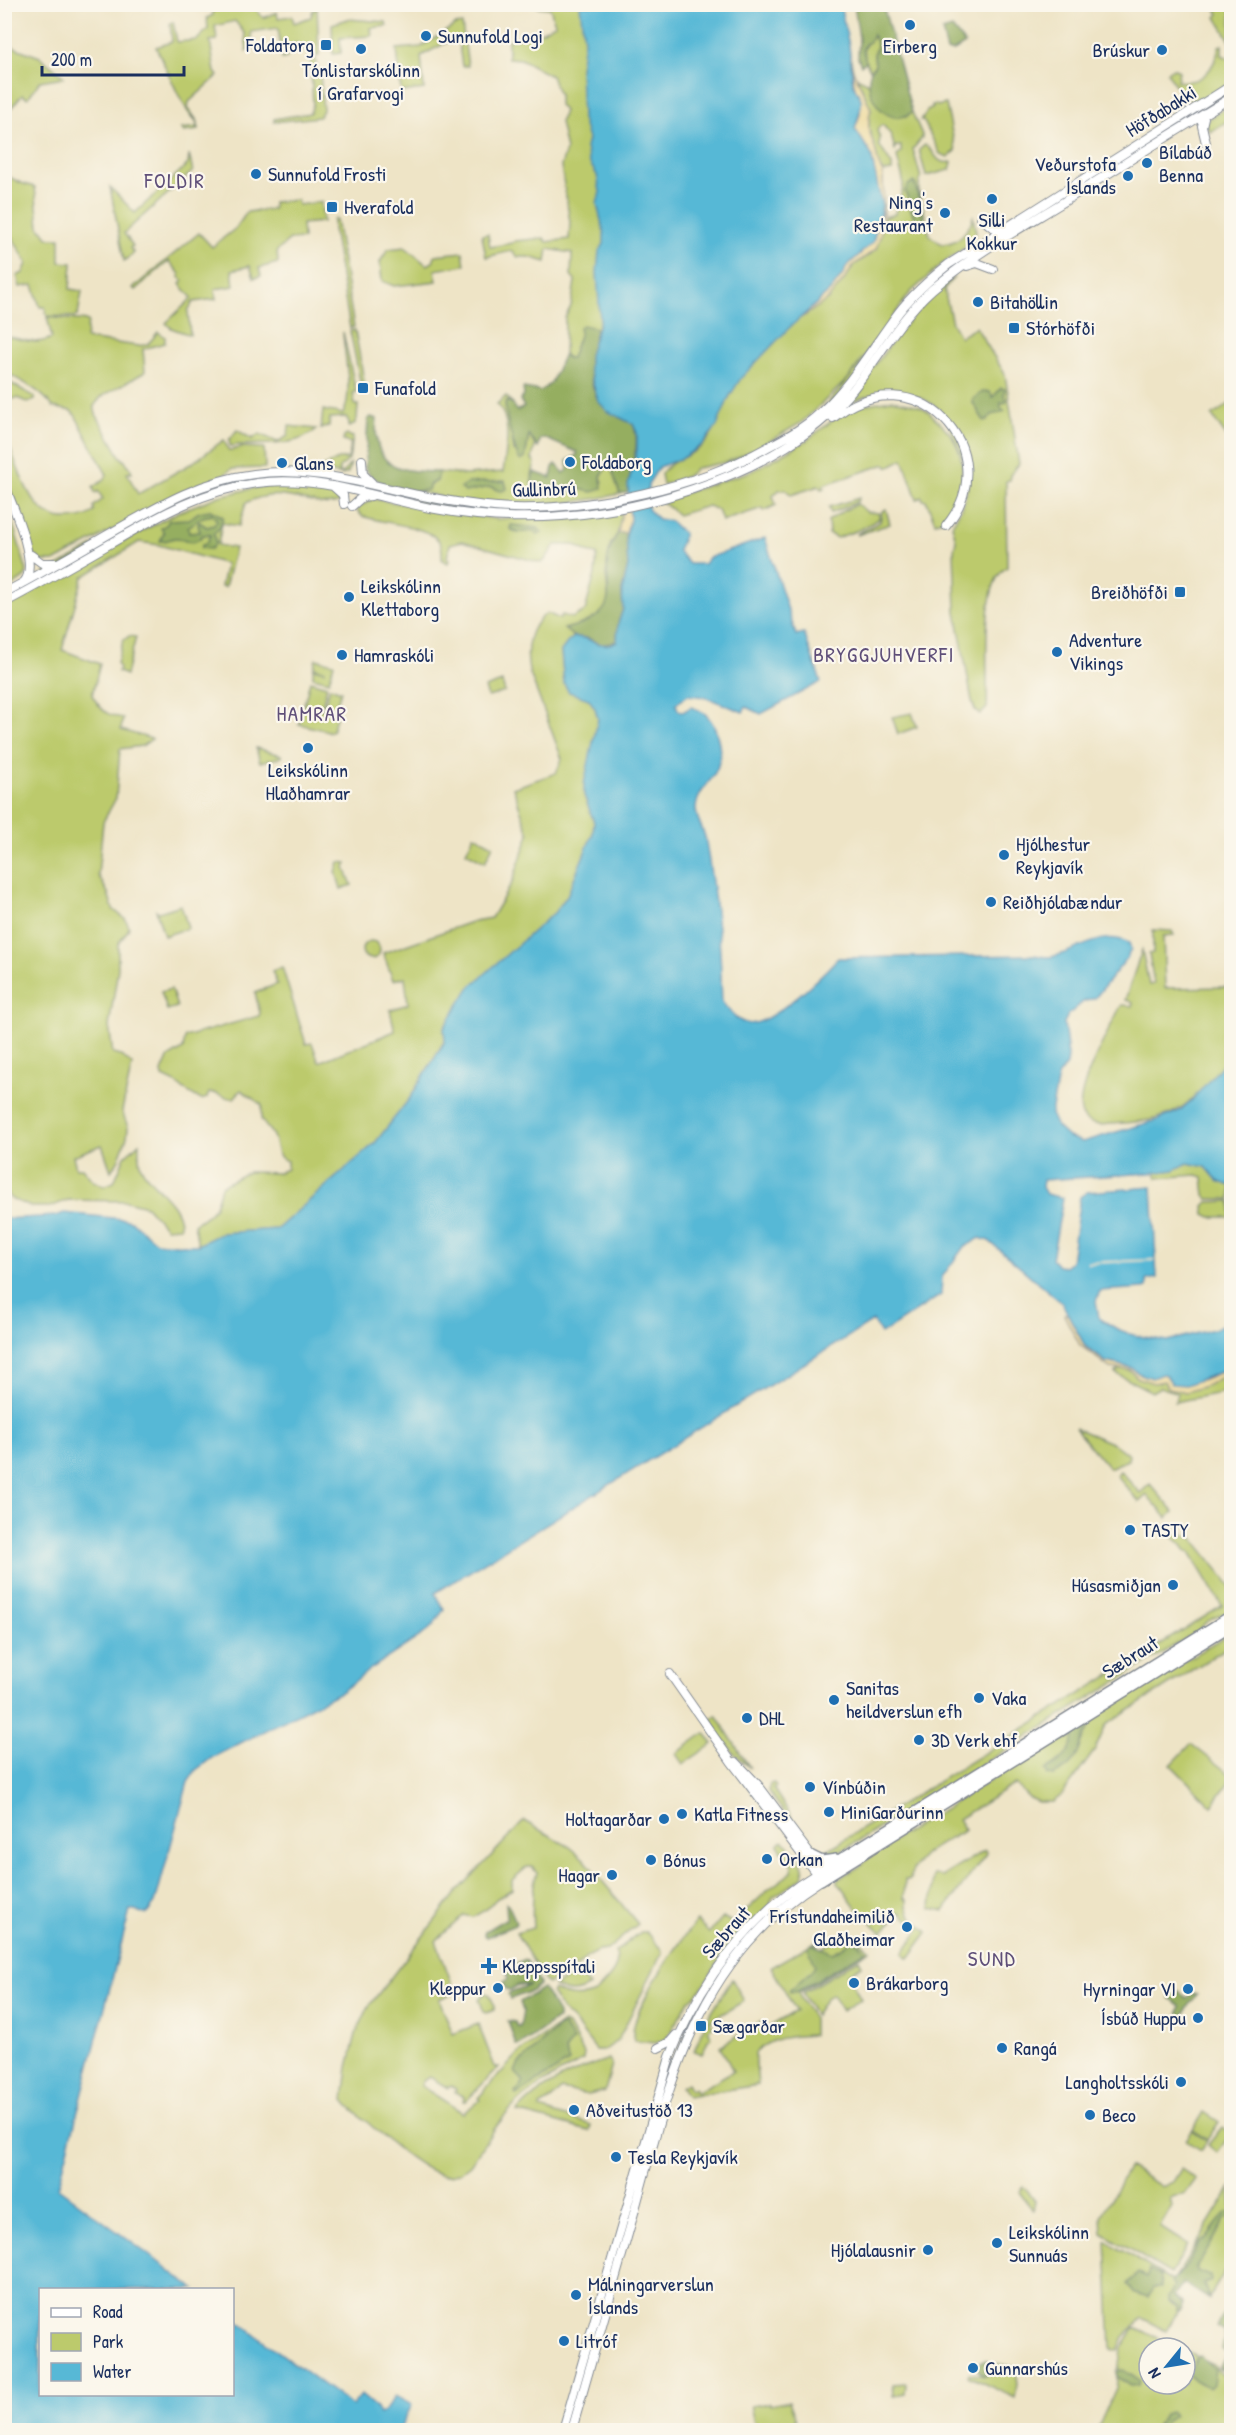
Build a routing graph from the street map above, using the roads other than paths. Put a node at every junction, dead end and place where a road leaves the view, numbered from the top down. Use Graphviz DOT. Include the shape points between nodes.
graph roads {
  1 [pos="1232,85"];
  2 [pos="1232,97"];
  3 [pos="1205,113"];
  4 [pos="1206,143"];
  5 [pos="981,218"];
  6 [pos="1005,228"];
  7 [pos="987,244"];
  8 [pos="993,269"];
  9 [pos="940,282"];
  10 [pos="799,439"];
  11 [pos="362,460"];
  12 [pos="4,484"];
  13 [pos="330,484"];
  14 [pos="379,487"];
  15 [pos="377,496"];
  16 [pos="946,526"];
  17 [pos="29,556"];
  18 [pos="63,561"];
  19 [pos="36,577"];
  20 [pos="49,579"];
  21 [pos="23,588"];
  22 [pos="4,593"];
  23 [pos="4,603"];
  24 [pos="1232,1615"];
  25 [pos="1232,1625"];
  26 [pos="670,1674"];
  27 [pos="723,1748"];
  28 [pos="795,1845"];
  29 [pos="810,1855"];
  30 [pos="846,1855"];
  31 [pos="822,1875"];
  32 [pos="800,1884"];
  33 [pos="697,2000"];
  34 [pos="658,2048"];
  35 [pos="563,2430"];
  36 [pos="572,2430"];
  1 -- 6 [label="main road, Höfðabakki"];
  2 -- 3 [label="main road, Höfðabakki"];
  3 -- 4 [label="main road" via="1202,126"];
  3 -- 7 [label="main road, Höfðabakki"];
  5 -- 6 [label="main road" via="993,227"];
  6 -- 7 [label="main road, Höfðabakki"];
  7 -- 9 [label="main road, Gullinbrú"];
  7 -- 14 [label="main road, Gullinbrú" via="948,264 916,292 850,381 819,414 763,450 704,476 611,500 557,507 474,506"];
  8 -- 9 [label="main road" via="973,264"];
  9 -- 10 [label="main road, Gullinbrú" via="901,323 847,397"];
  10 -- 15 [label="main road, Gullinbrú" via="742,470 661,499 558,517 510,517 433,508"];
  10 -- 16 [label="main road" via="846,408 878,396 904,397 934,410 956,435 966,467 958,507"];
  11 -- 14 [label="main road" via="364,476"];
  12 -- 17 [label="main road"];
  13 -- 15 [label="main road, Gullinbrú"];
  13 -- 15 [label="main road" via="348,505 362,497"];
  13 -- 20 [label="main road, Gullinbrú" via="274,481 201,496"];
  14 -- 18 [label="main road, Gullinbrú" via="308,473 263,473 228,479 169,501"];
  17 -- 18 [label="main road" via="46,564"];
  17 -- 19 [label="main road"];
  17 -- 21 [label="main road" via="29,576"];
  18 -- 19 [label="main road, Gullinbrú"];
  19 -- 20 [label="main road"];
  19 -- 21 [label="main road, Gullinbrú"];
  20 -- 21 [label="main road, Gullinbrú"];
  21 -- 22 [label="main road"];
  21 -- 23 [label="main road"];
  24 -- 30 [label="highway, Sæbraut"];
  25 -- 31 [label="highway, Sæbraut"];
  26 -- 27 [label="main road"];
  27 -- 28 [label="main road"];
  27 -- 29 [label="main road" via="758,1785"];
  28 -- 31 [label="main road"];
  28 -- 32 [label="main road" via="806,1871"];
  29 -- 30 [label="highway" via="827,1861"];
  29 -- 31 [label="main road"];
  30 -- 31 [label="highway, Sæbraut"];
  31 -- 32 [label="main road, Sæbraut"];
  31 -- 36 [label="main road, Sæbraut" via="739,1954 704,2005 684,2047"];
  32 -- 33 [label="main road, Sæbraut" via="740,1941"];
  33 -- 34 [label="main road" via="673,2040"];
  33 -- 35 [label="main road, Sæbraut" via="670,2057"];
}
